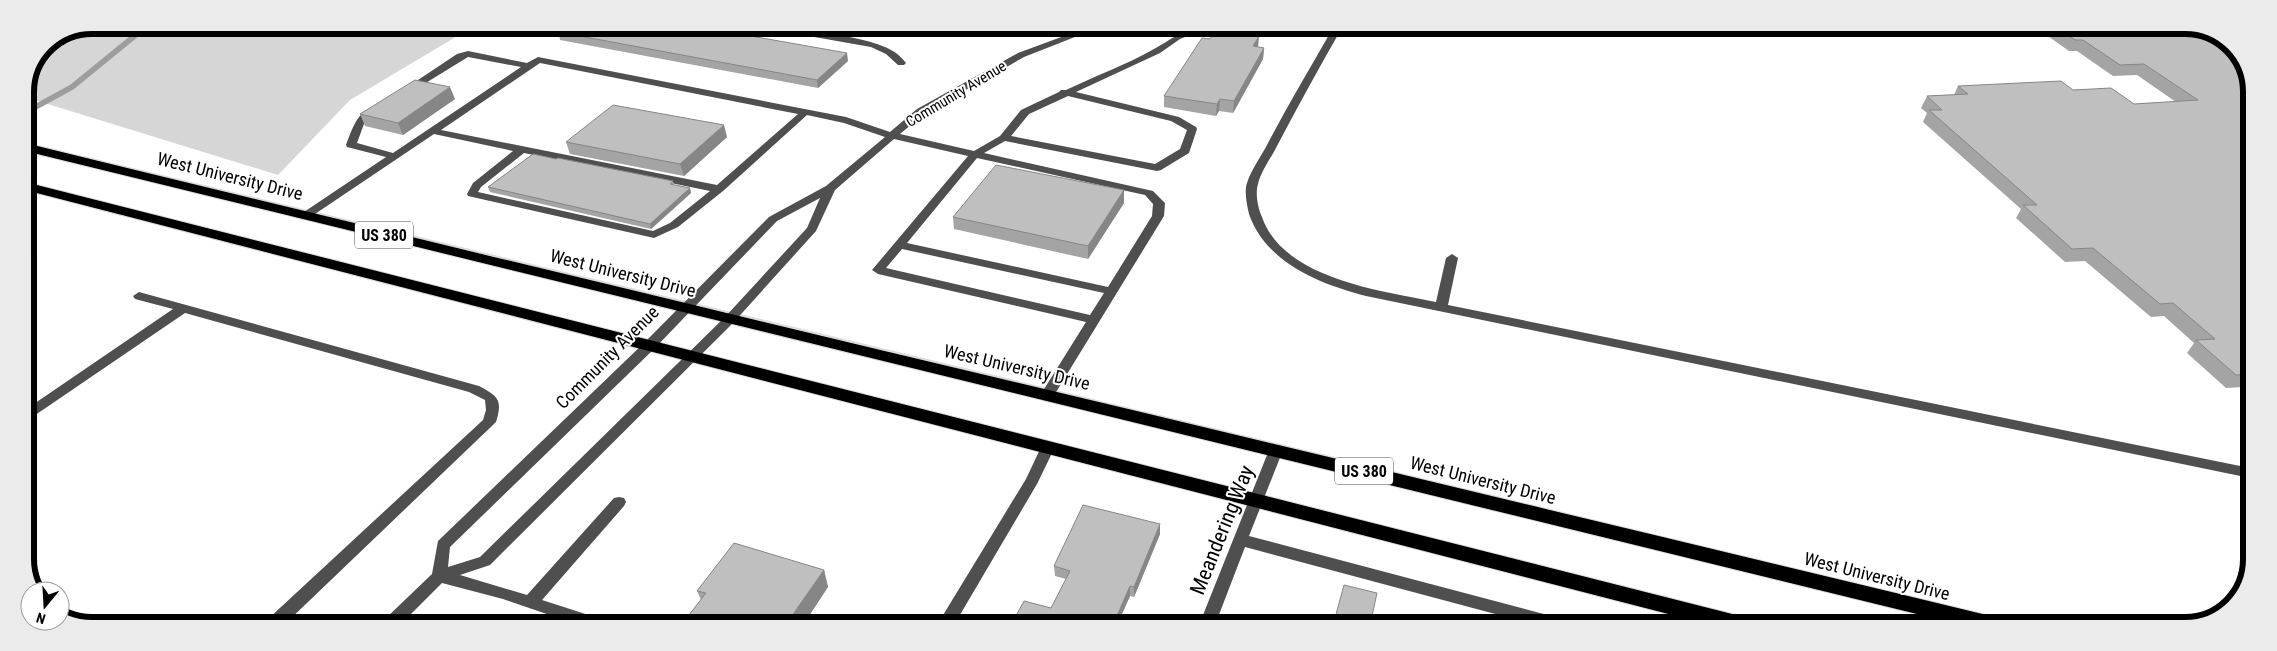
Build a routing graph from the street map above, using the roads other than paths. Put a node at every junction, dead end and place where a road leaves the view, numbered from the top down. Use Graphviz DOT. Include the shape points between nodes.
graph roads {
  1 [pos="815,34"];
  2 [pos="1077,34"];
  3 [pos="1188,34"];
  4 [pos="1334,34"];
  5 [pos="901,63"];
  6 [pos="529,66"];
  7 [pos="1064,92"];
  8 [pos="403,93"];
  9 [pos="386,104"];
  10 [pos="804,114"];
  11 [pos="432,131"];
  12 [pos="890,135"];
  13 [pos="1004,138"];
  14 [pos="523,148"];
  15 [pos="34,149"];
  16 [pos="975,154"];
  17 [pos="394,156"];
  18 [pos="34,188"];
  19 [pos="830,188"];
  20 [pos="719,189"];
  21 [pos="305,216"];
  22 [pos="899,245"];
  23 [pos="1452,258"];
  24 [pos="1111,291"];
  25 [pos="139,296"];
  26 [pos="183,308"];
  27 [pos="1442,308"];
  28 [pos="684,309"];
  29 [pos="729,320"];
  30 [pos="1094,320"];
  31 [pos="650,345"];
  32 [pos="692,355"];
  33 [pos="1048,394"];
  34 [pos="34,411"];
  35 [pos="1048,447"];
  36 [pos="1276,450"];
  37 [pos="2243,472"];
  38 [pos="1257,500"];
  39 [pos="619,502"];
  40 [pos="1241,540"];
  41 [pos="439,576"];
  42 [pos="530,602"];
  43 [pos="281,617"];
  44 [pos="398,617"];
  45 [pos="574,617"];
  46 [pos="950,617"];
  47 [pos="1210,617"];
  48 [pos="1529,617"];
  49 [pos="1713,617"];
  50 [pos="1962,617"];
  1 -- 5 [label="street" via="873,44"];
  2 -- 12 [label="street, Community Avenue" via="1021,55 921,111"];
  3 -- 7 [label="street"];
  4 -- 27 [label="street" via="1252,184 1250,198 1259,228 1272,245 1310,272 1334,284"];
  6 -- 8 [label="street" via="468,54"];
  6 -- 10 [label="street" via="538,60"];
  6 -- 11 [label="street"];
  7 -- 13 [label="street" via="1025,112"];
  7 -- 13 [label="street" via="1174,119 1192,129 1185,151 1157,168"];
  9 -- 17 [label="street" via="362,119 351,145"];
  10 -- 12 [label="street" via="846,120"];
  10 -- 20 [label="street"];
  11 -- 14 [label="street"];
  11 -- 17 [label="street"];
  12 -- 16 [label="street"];
  12 -- 19 [label="street, Community Avenue"];
  13 -- 16 [label="street"];
  14 -- 20 [label="street"];
  14 -- 20 [label="street" via="477,184 472,194 654,235 674,225"];
  15 -- 21 [label="highway, West University Drive / US 380"];
  16 -- 22 [label="street"];
  16 -- 24 [label="street" via="1138,189 1155,198 1159,203 1158,216"];
  17 -- 21 [label="street"];
  18 -- 31 [label="highway, US 380"];
  19 -- 28 [label="street, Community Avenue" via="773,219"];
  19 -- 29 [label="street, Community Avenue" via="812,228"];
  21 -- 28 [label="highway, West University Drive / US 380"];
  22 -- 24 [label="street"];
  22 -- 30 [label="street" via="878,270"];
  23 -- 27 [label="street"];
  24 -- 30 [label="street"];
  25 -- 26 [label="street"];
  26 -- 34 [label="street"];
  26 -- 43 [label="street" via="474,389 491,398 493,410 488,422"];
  27 -- 37 [label="street"];
  28 -- 29 [label="highway, West University Drive / US 380"];
  28 -- 31 [label="street, Community Avenue"];
  29 -- 32 [label="street, Community Avenue"];
  29 -- 33 [label="highway, West University Drive / US 380"];
  30 -- 33 [label="street"];
  31 -- 32 [label="highway, US 380"];
  31 -- 41 [label="street, Community Avenue" via="444,545"];
  32 -- 35 [label="highway, US 380"];
  32 -- 41 [label="street, Community Avenue" via="485,561"];
  33 -- 36 [label="highway, West University Drive / US 380"];
  35 -- 38 [label="highway, US 380"];
  35 -- 46 [label="street" via="1032,480"];
  36 -- 38 [label="street, Meandering Way"];
  36 -- 50 [label="highway, West University Drive / US 380"];
  38 -- 40 [label="street, Meandering Way"];
  38 -- 49 [label="highway, US 380"];
  39 -- 42 [label="street"];
  40 -- 47 [label="street, Meandering Way"];
  40 -- 48 [label="street"];
  41 -- 42 [label="street"];
  41 -- 44 [label="street, Community Avenue"];
  42 -- 45 [label="street"];
}
